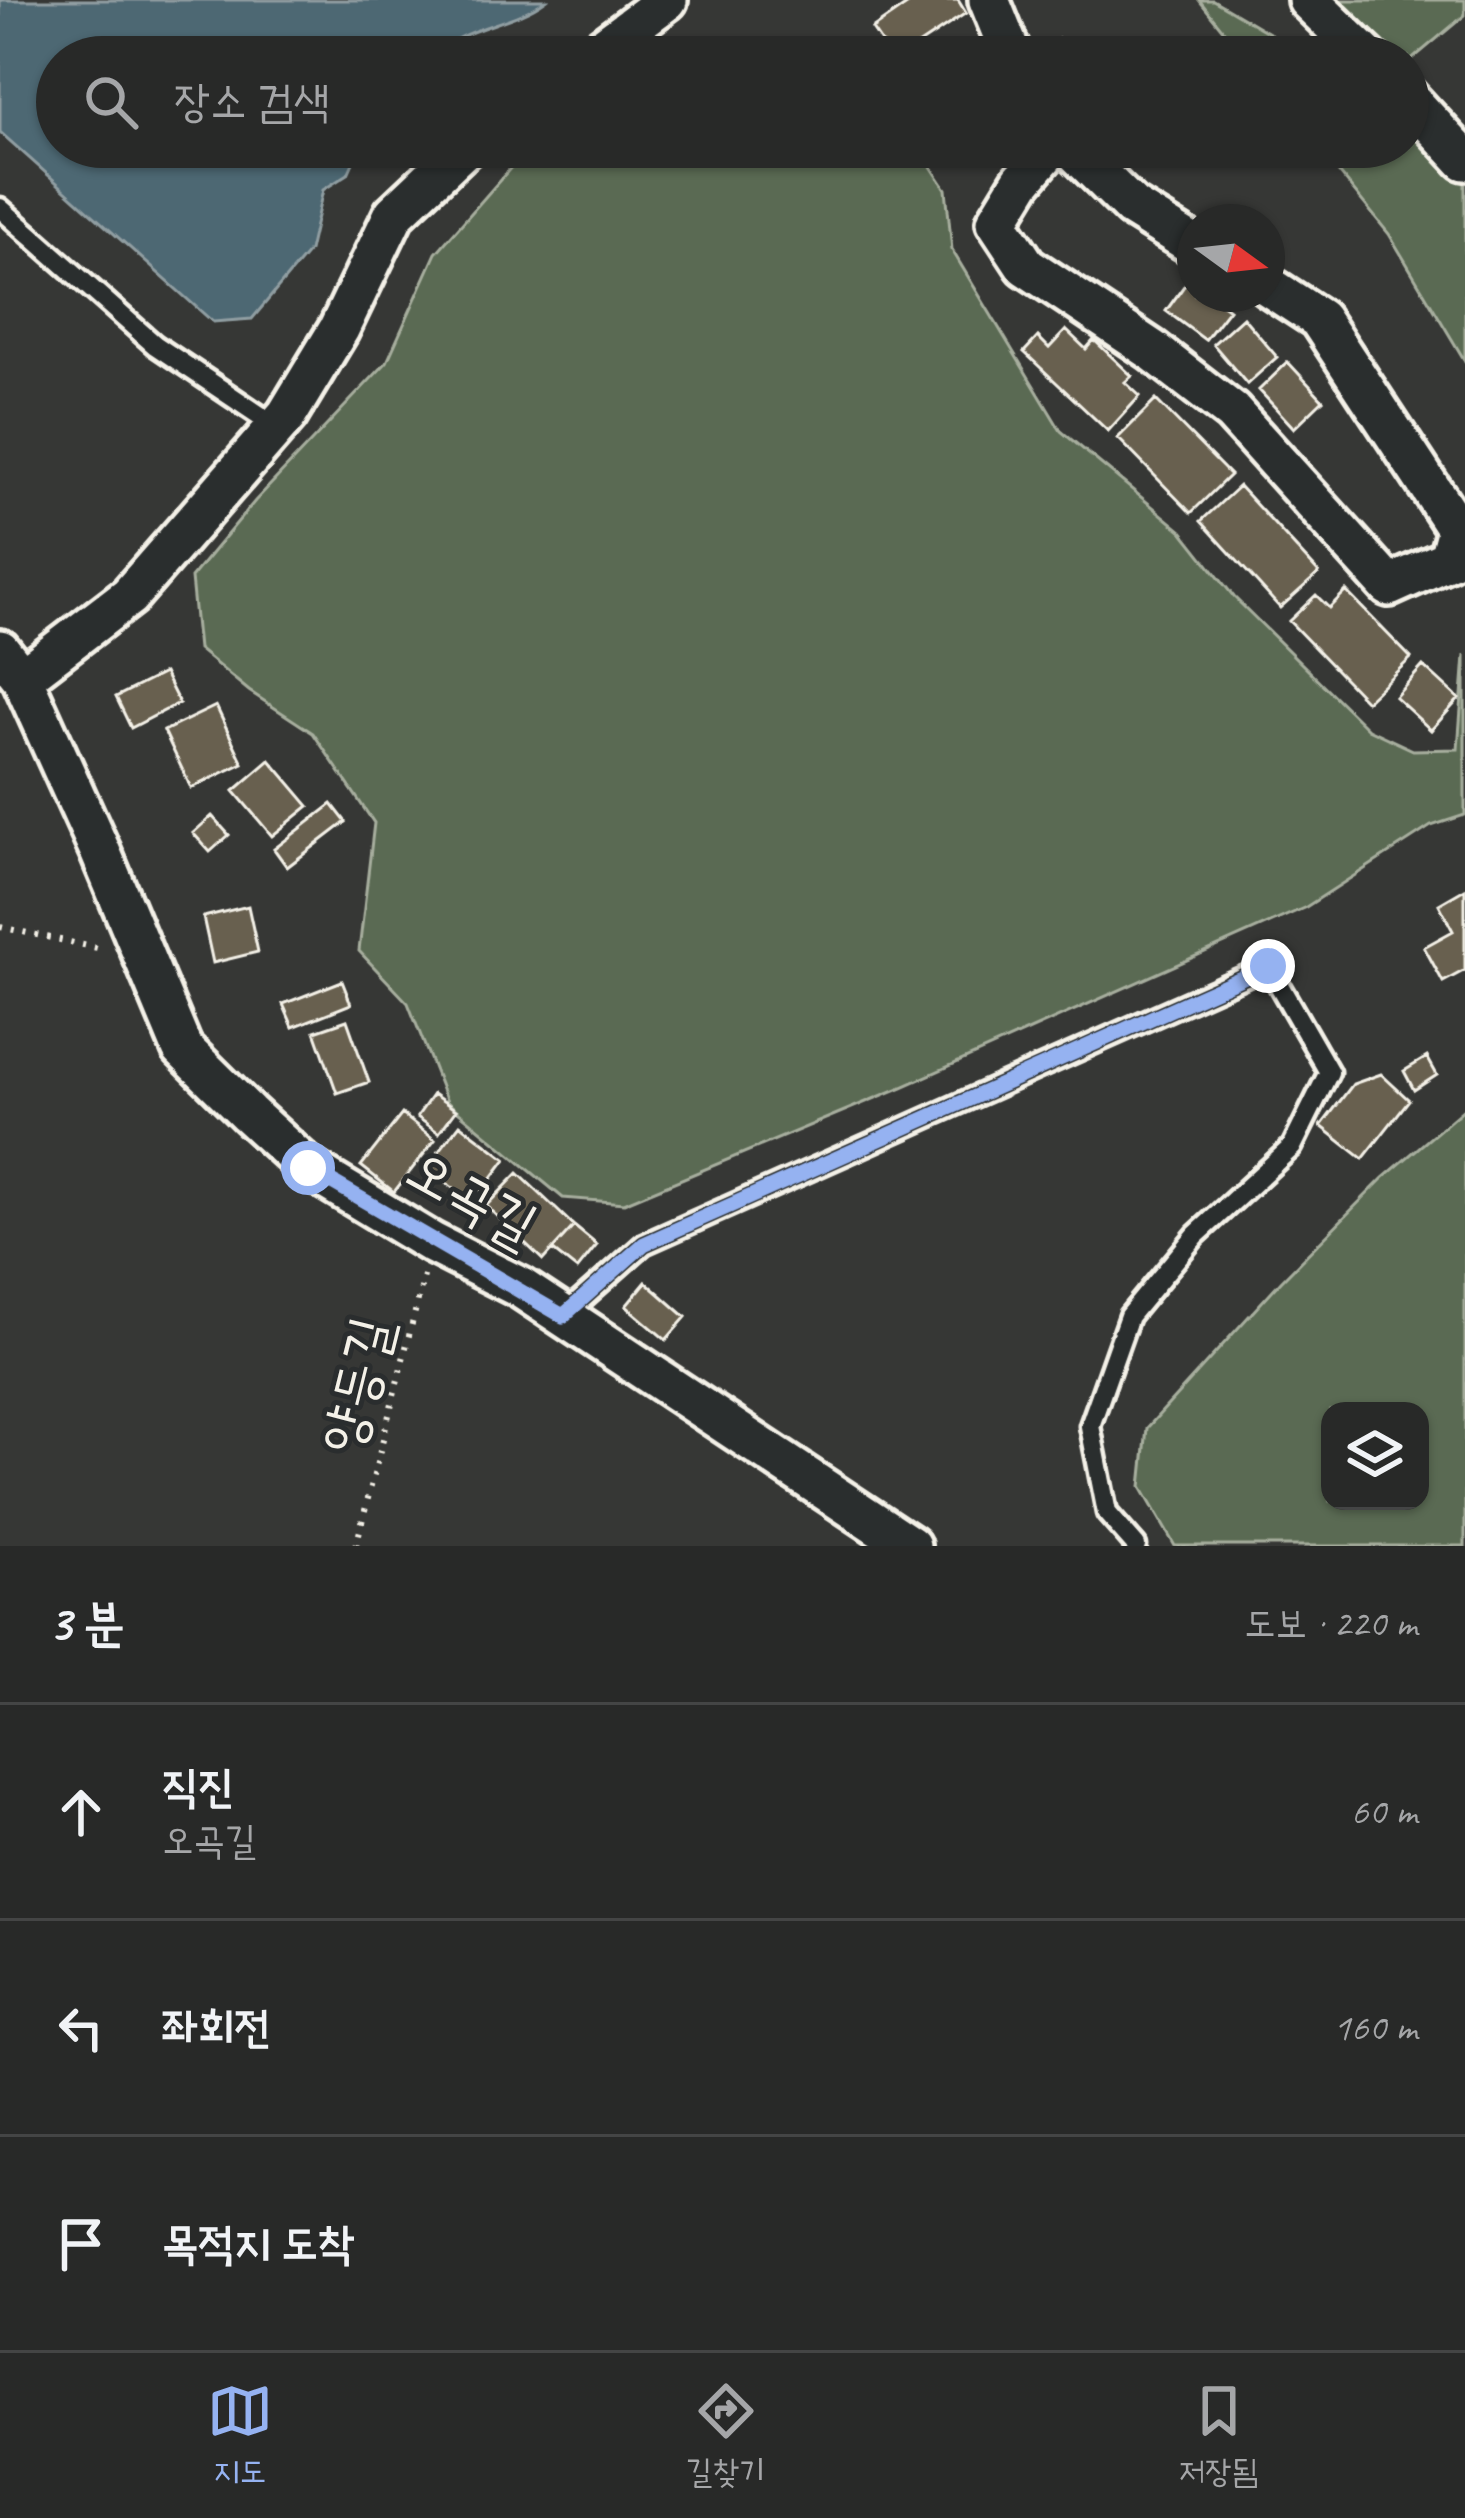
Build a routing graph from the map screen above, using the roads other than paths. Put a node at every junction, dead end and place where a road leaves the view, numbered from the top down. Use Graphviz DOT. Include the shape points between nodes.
graph roads {
  1 [pos="667,0"];
  2 [pos="989,0"];
  3 [pos="1308,0"];
  4 [pos="618,36"];
  5 [pos="1004,36"];
  6 [pos="1345,36"];
  7 [pos="1429,121"];
  8 [pos="1465,160"];
  9 [pos="443,168"];
  10 [pos="1033,168"];
  11 [pos="1092,168"];
  12 [pos="0,208"];
  13 [pos="1177,235"];
  14 [pos="1285,297"];
  15 [pos="277,427"];
  16 [pos="11,664"];
  17 [pos="563,1316"];
  18 [pos="910,1546"];
  19 [pos="1136,1546"];
  1 -- 4 [label="street"];
  2 -- 5 [label="street"];
  3 -- 6 [label="street"];
  7 -- 8 [label="street"];
  9 -- 15 [label="street" via="394,214 339,329"];
  10 -- 14 [label="street" via="998,222 1026,266 1232,412 1389,586 1449,560 1457,529 1318,319"];
  11 -- 13 [label="street" via="1132,207"];
  12 -- 15 [label="lane" via="155,345"];
  15 -- 16 [label="street" via="129,596"];
  16 -- 17 [label="street, 오곡길" via="182,1048 308,1168"];
  17 -- 18 [label="street, 오곡길"];
  17 -- 19 [label="lane" via="644,1244 1268,966 1329,1072 1292,1147 1196,1234 1129,1316 1090,1426 1107,1514"];
}
